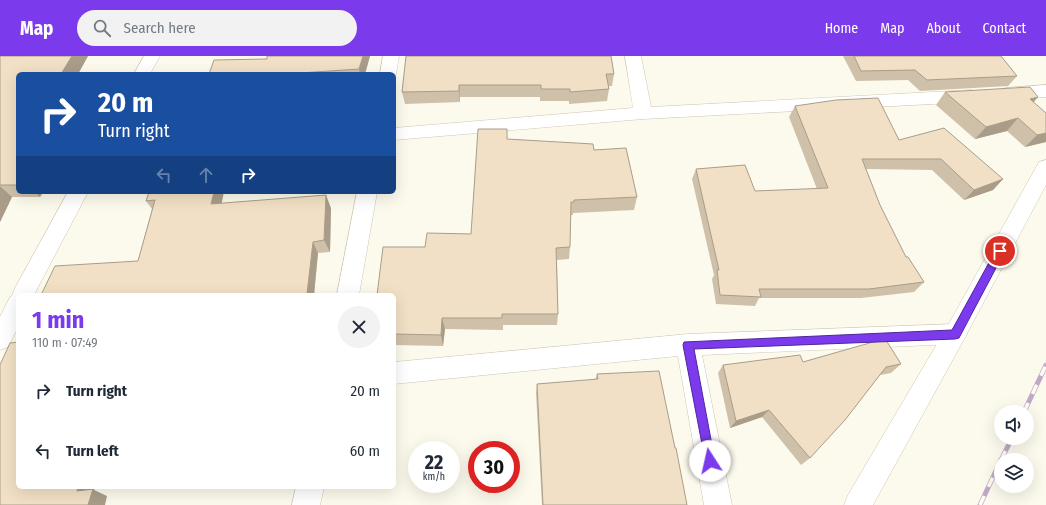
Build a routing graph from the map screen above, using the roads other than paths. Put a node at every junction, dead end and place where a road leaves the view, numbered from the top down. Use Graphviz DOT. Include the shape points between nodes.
graph roads {
  1 [pos="152,56"];
  2 [pos="391,56"];
  3 [pos="633,56"];
  4 [pos="143,72"];
  5 [pos="388,72"];
  6 [pos="1046,92"];
  7 [pos="643,113"];
  8 [pos="396,134"];
  9 [pos="1046,167"];
  10 [pos="77,194"];
  11 [pos="367,194"];
  12 [pos="24,293"];
  13 [pos="348,293"];
  14 [pos="16,301"];
  15 [pos="0,302"];
  16 [pos="16,308"];
  17 [pos="955,334"];
  18 [pos="0,340"];
  19 [pos="688,345"];
  20 [pos="396,373"];
  21 [pos="310,489"];
  22 [pos="306,505"];
  23 [pos="718,505"];
  24 [pos="858,505"];
  1 -- 4 [label="street"];
  2 -- 5 [label="street"];
  3 -- 7 [label="street"];
  6 -- 7 [label="street"];
  7 -- 8 [label="street"];
  9 -- 17 [label="street"];
  10 -- 12 [label="street"];
  11 -- 13 [label="street"];
  14 -- 15 [label="street"];
  16 -- 18 [label="street"];
  17 -- 19 [label="street"];
  17 -- 24 [label="street"];
  19 -- 20 [label="street"];
  19 -- 23 [label="street"];
  21 -- 22 [label="street"];
}
